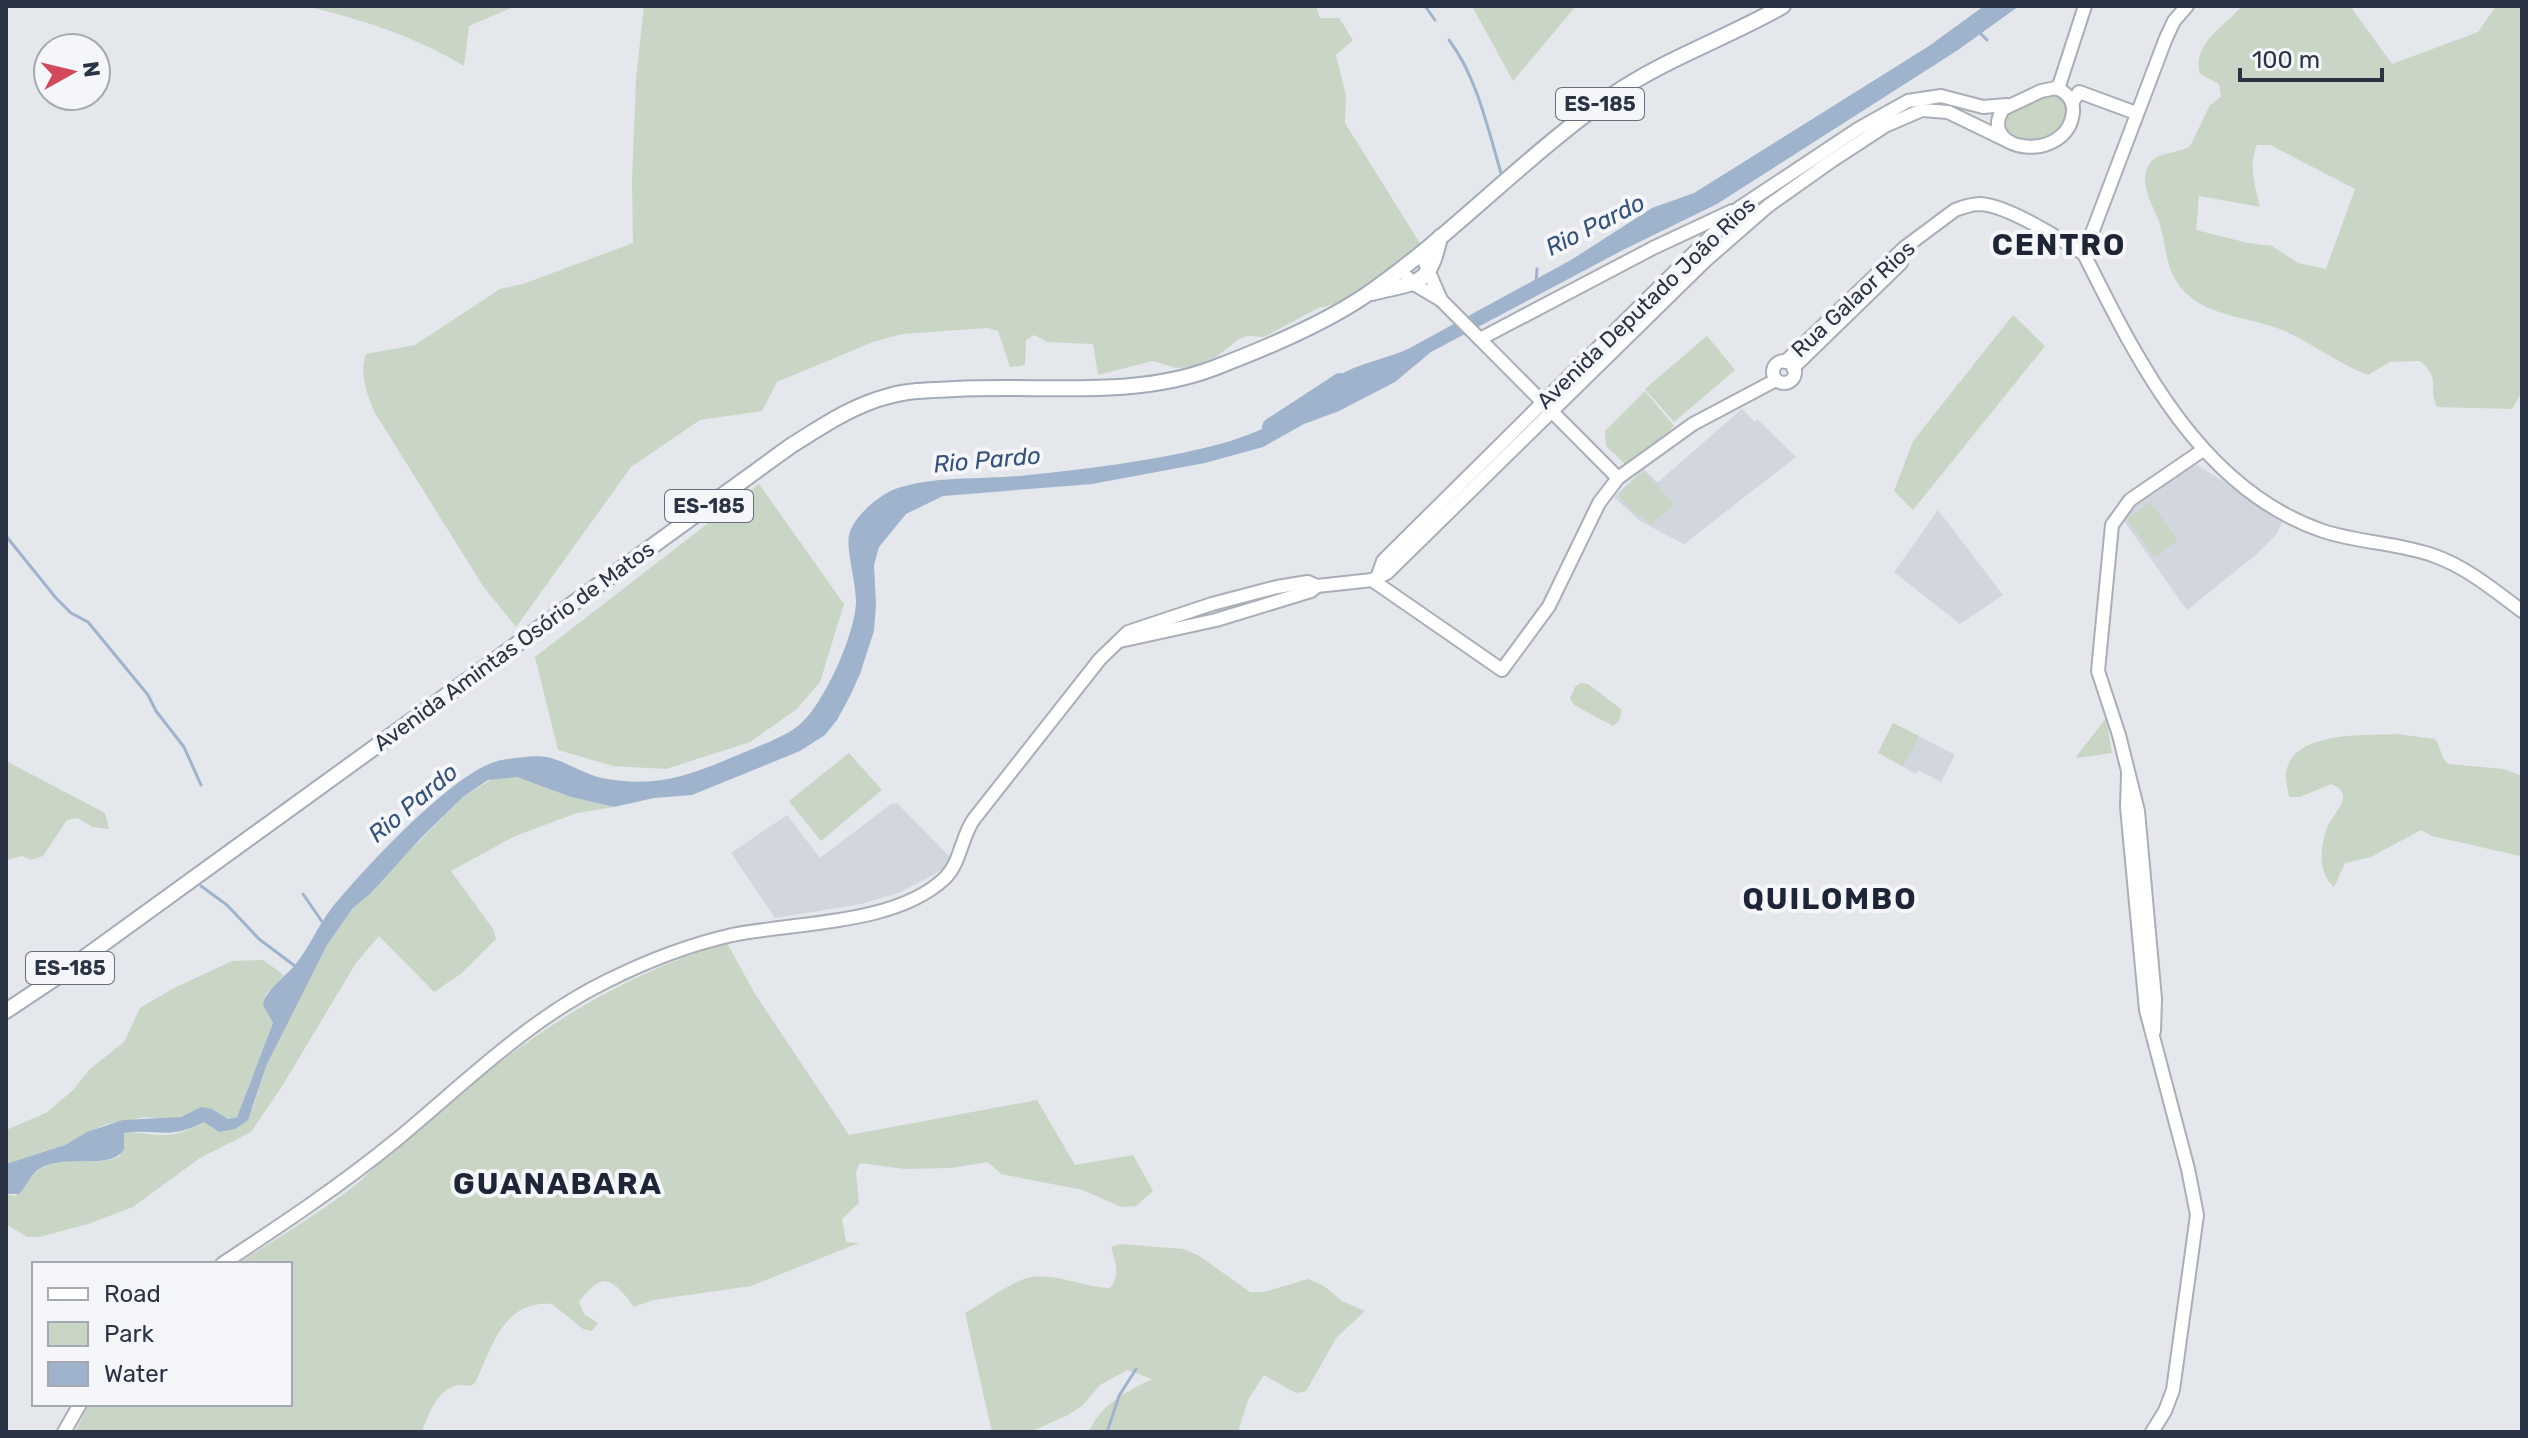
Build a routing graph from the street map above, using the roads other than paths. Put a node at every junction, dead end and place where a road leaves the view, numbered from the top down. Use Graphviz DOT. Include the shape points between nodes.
graph roads {
  1 [pos="1783,6"];
  2 [pos="2085,6"];
  3 [pos="2187,6"];
  4 [pos="2058,89"];
  5 [pos="2072,103"];
  6 [pos="2007,105"];
  7 [pos="2136,113"];
  8 [pos="2010,142"];
  9 [pos="1739,208"];
  10 [pos="1441,236"];
  11 [pos="2084,254"];
  12 [pos="1410,262"];
  13 [pos="1430,272"];
  14 [pos="1414,284"];
  15 [pos="1368,294"];
  16 [pos="1443,301"];
  17 [pos="1477,335"];
  18 [pos="1543,402"];
  19 [pos="1552,412"];
  20 [pos="2203,450"];
  21 [pos="1618,478"];
  22 [pos="1375,579"];
  23 [pos="2522,611"];
  24 [pos="6,1011"];
  25 [pos="225,1262"];
  26 [pos="79,1406"];
  27 [pos="64,1432"];
  28 [pos="2152,1432"];
  1 -- 10 [label="main road, ES-185" via="1610,97"];
  2 -- 4 [label="street"];
  3 -- 7 [label="street" via="2174,21"];
  4 -- 5 [label="street"];
  4 -- 6 [label="street"];
  5 -- 7 [label="street" via="2079,92"];
  5 -- 8 [label="street" via="2068,126 2053,141 2032,147"];
  6 -- 8 [label="street" via="1998,126"];
  6 -- 9 [label="street, Avenida Deputado João Rios" via="1983,107 1941,96 1908,101"];
  7 -- 11 [label="street"];
  8 -- 19 [label="street, Avenida Deputado João Rios" via="1939,109 1922,110 1885,126 1755,217"];
  9 -- 17 [label="street"];
  9 -- 18 [label="street, Avenida Deputado João Rios"];
  10 -- 12 [label="main road, ES-185"];
  10 -- 13 [label="main road"];
  11 -- 20 [label="street" via="2131,345"];
  11 -- 21 [label="street, Rua Galaor Rios" via="2012,214 1979,204 1955,210 1904,248 1789,365 1779,363 1776,380 1693,424"];
  12 -- 13 [label="street" via="1425,262"];
  12 -- 14 [label="street" via="1407,277"];
  12 -- 15 [label="main road, ES-185"];
  13 -- 14 [label="main road"];
  13 -- 16 [label="street"];
  14 -- 15 [label="main road"];
  14 -- 16 [label="street"];
  15 -- 24 [label="main road, Avenida Amintas Osório de Matos / ES-185" via="1315,324 1190,375 1126,385 910,392 842,415 792,445"];
  16 -- 17 [label="street"];
  17 -- 18 [label="street"];
  18 -- 19 [label="street"];
  18 -- 22 [label="street, Avenida Deputado João Rios" via="1383,561"];
  19 -- 21 [label="street"];
  19 -- 22 [label="street, Avenida Deputado João Rios" via="1391,570"];
  20 -- 23 [label="street" via="2259,497 2296,518 2325,531 2432,555"];
  20 -- 28 [label="street" via="2130,500 2112,525 2098,671 2139,821 2155,999 2153,1032 2197,1215 2174,1380"];
  21 -- 22 [label="street, Rua Galaor Rios" via="1599,503 1549,606 1502,670"];
  22 -- 25 [label="street" via="1264,590 1212,604 1125,639 1109,650 969,825 953,867 935,886 880,911 697,944 606,981 528,1030 369,1161"];
  26 -- 27 [label="street"];
}
